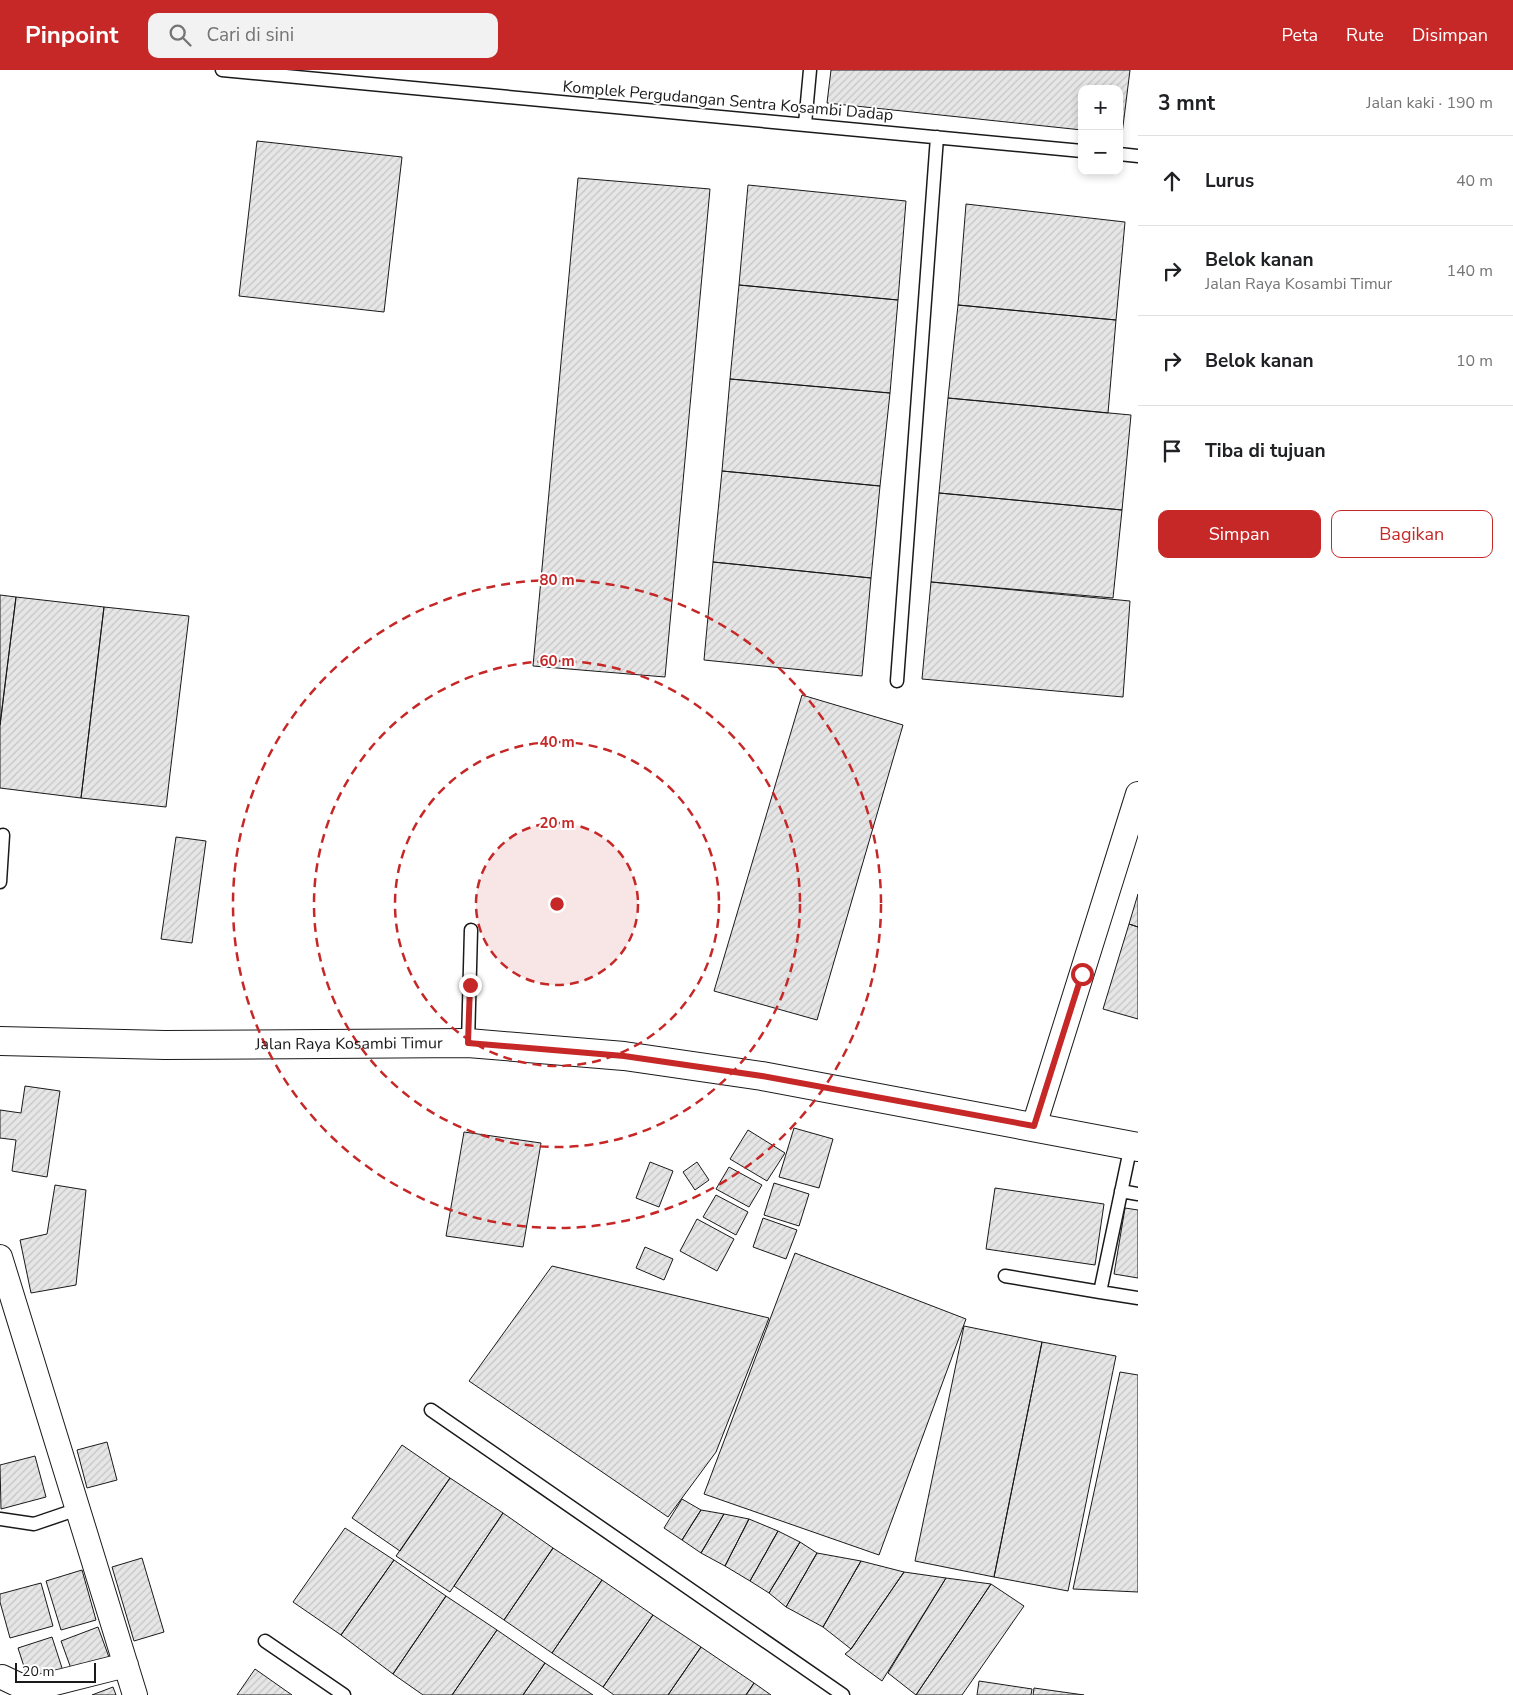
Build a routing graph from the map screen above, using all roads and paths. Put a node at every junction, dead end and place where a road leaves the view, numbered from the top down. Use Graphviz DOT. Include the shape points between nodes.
graph roads {
  1 [pos="222,70"];
  2 [pos="810,70"];
  3 [pos="805,124"];
  4 [pos="937,137"];
  5 [pos="1078,150"];
  6 [pos="1123,154"];
  7 [pos="1138,156"];
  8 [pos="896,681"];
  9 [pos="1138,794"];
  10 [pos="3,835"];
  11 [pos="0,882"];
  12 [pos="471,930"];
  13 [pos="0,1041"];
  14 [pos="468,1043"];
  15 [pos="1034,1126"];
  16 [pos="1134,1146"];
  17 [pos="1121,1191"];
  18 [pos="1138,1194"];
  19 [pos="0,1257"];
  20 [pos="1005,1276"];
  21 [pos="1100,1292"];
  22 [pos="1138,1298"];
  23 [pos="431,1410"];
  24 [pos="78,1509"];
  25 [pos="0,1519"];
  26 [pos="265,1641"];
  27 [pos="126,1665"];
  28 [pos="2,1677"];
  29 [pos="135,1695"];
  30 [pos="344,1695"];
  31 [pos="843,1695"];
  1 -- 3 [label="lane, Komplek Pergudangan Sentra Kosambi Dadap"];
  2 -- 3 [label="lane"];
  3 -- 4 [label="lane, Komplek Pergudangan Sentra Kosambi Dadap"];
  4 -- 5 [label="lane, Komplek Pergudangan Sentra Kosambi Dadap"];
  4 -- 8 [label="lane"];
  6 -- 7 [label="lane"];
  9 -- 15 [label="street"];
  10 -- 11 [label="lane"];
  12 -- 14 [label="lane"];
  13 -- 14 [label="main road, Jalan Raya Kosambi Timur" via="165,1045"];
  14 -- 15 [label="main road, Jalan Raya Kosambi Timur" via="624,1056 762,1076"];
  15 -- 16 [label="main road, Jalan Raya Kosambi Timur"];
  16 -- 17 [label="lane"];
  17 -- 18 [label="lane"];
  17 -- 21 [label="lane"];
  19 -- 24 [label="street"];
  20 -- 21 [label="lane"];
  21 -- 22 [label="lane"];
  23 -- 31 [label="lane"];
  24 -- 25 [label="lane" via="34,1524"];
  24 -- 27 [label="street"];
  26 -- 30 [label="lane"];
  27 -- 28 [label="street" via="39,1687 20,1686"];
  27 -- 29 [label="street"];
}
